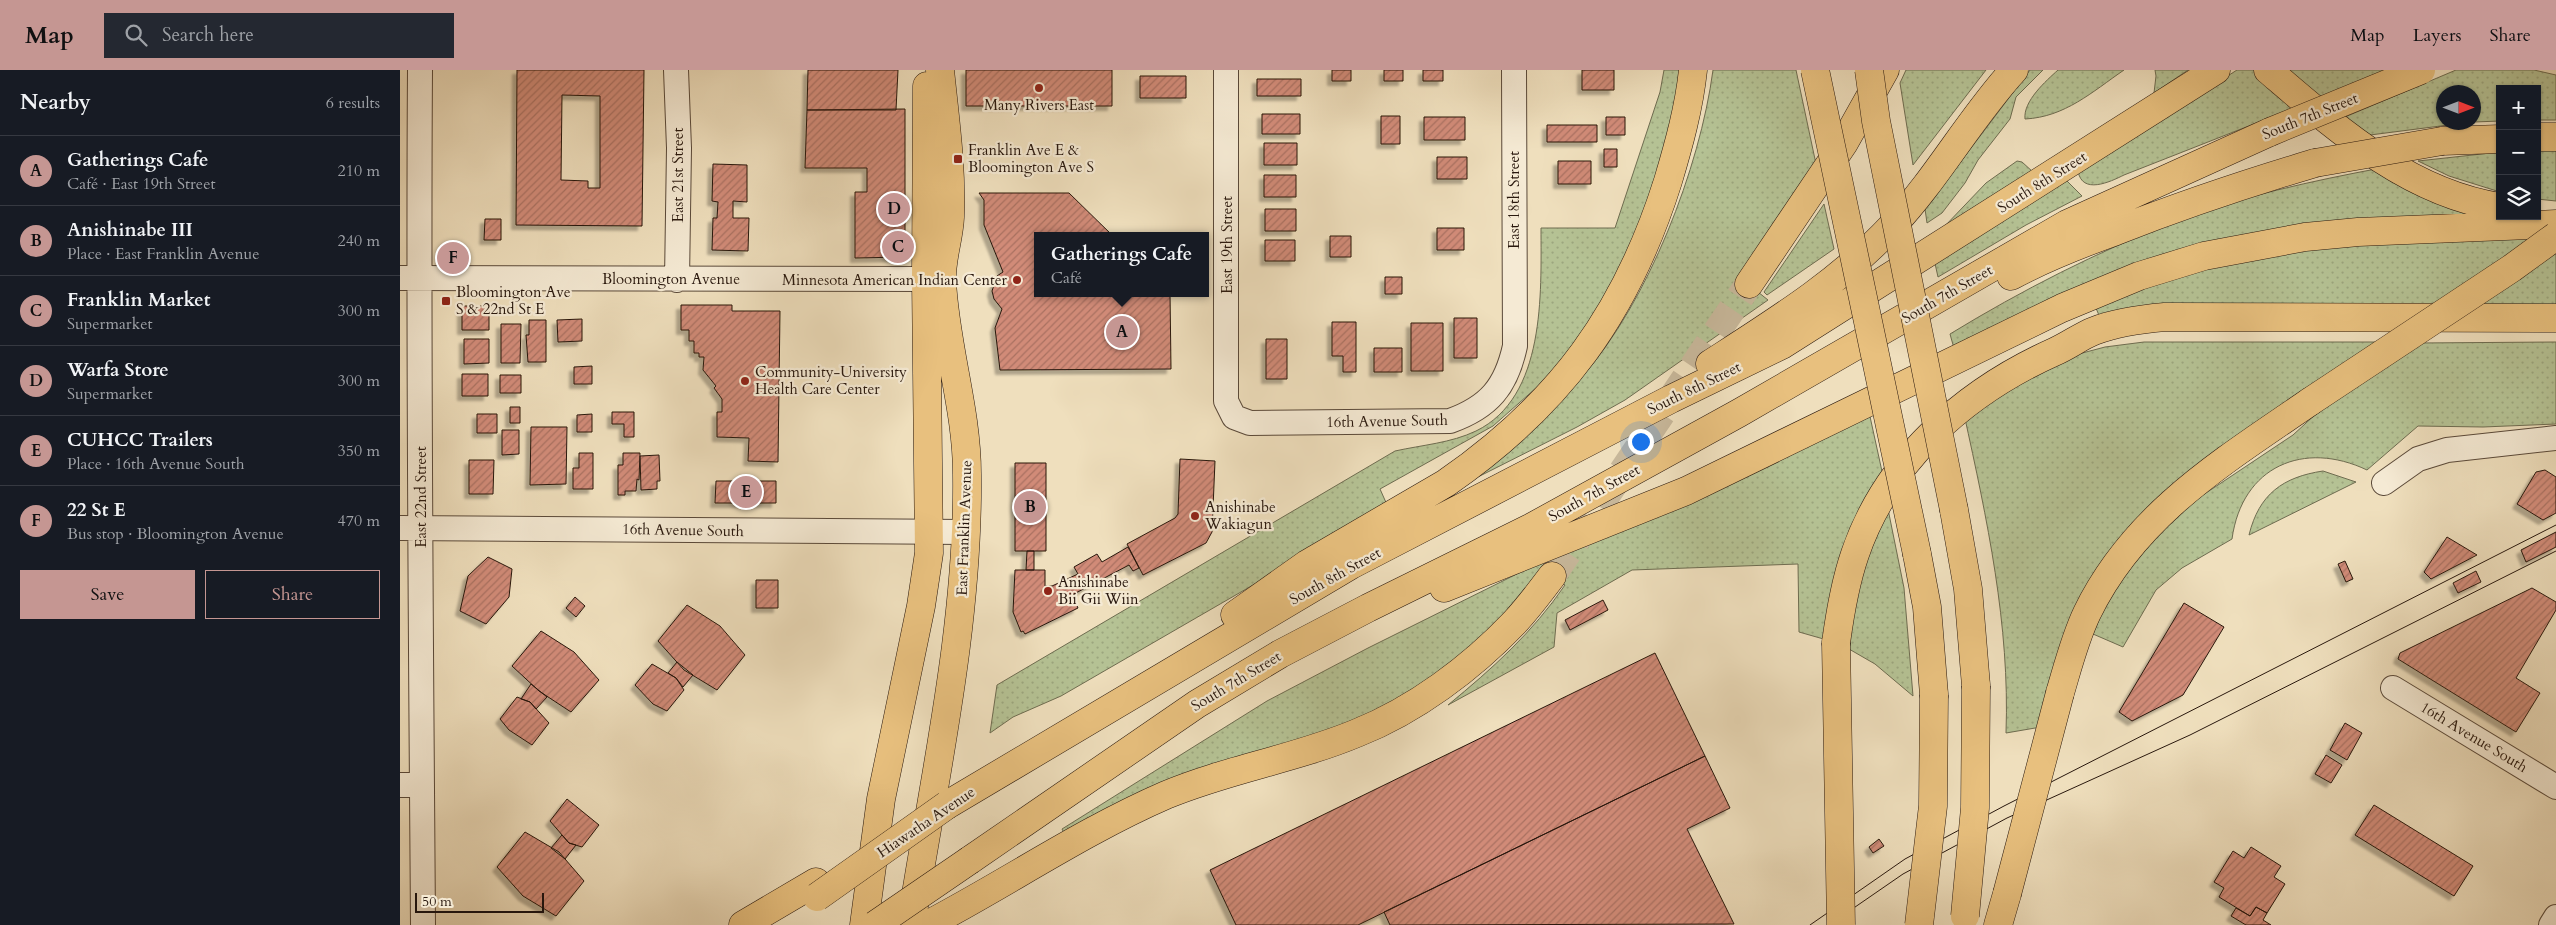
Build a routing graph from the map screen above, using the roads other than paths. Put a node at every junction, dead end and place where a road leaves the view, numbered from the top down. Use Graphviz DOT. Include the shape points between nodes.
graph roads {
  1 [pos="420,70"];
  2 [pos="676,70"];
  3 [pos="930,70"];
  4 [pos="940,70"];
  5 [pos="1226,70"];
  6 [pos="1514,70"];
  7 [pos="1693,70"];
  8 [pos="1814,70"];
  9 [pos="1869,70"];
  10 [pos="1885,70"];
  11 [pos="2216,70"];
  12 [pos="2268,70"];
  13 [pos="2421,70"];
  14 [pos="2012,71"];
  15 [pos="2541,137"];
  16 [pos="2556,137"];
  17 [pos="2496,139"];
  18 [pos="2496,205"];
  19 [pos="2541,211"];
  20 [pos="2556,212"];
  21 [pos="2556,224"];
  22 [pos="2556,236"];
  23 [pos="409,278"];
  24 [pos="934,279"];
  25 [pos="677,280"];
  26 [pos="1749,284"];
  27 [pos="2556,318"];
  28 [pos="1515,330"];
  29 [pos="2556,335"];
  30 [pos="2072,344"];
  31 [pos="1739,413"];
  32 [pos="1234,417"];
  33 [pos="1604,433"];
  34 [pos="2556,438"];
  35 [pos="2384,483"];
  36 [pos="411,528"];
  37 [pos="928,531"];
  38 [pos="966,532"];
  39 [pos="1552,576"];
  40 [pos="1280,654"];
  41 [pos="2393,688"];
  42 [pos="1078,725"];
  43 [pos="411,785"];
  44 [pos="2556,787"];
  45 [pos="816,890"];
  46 [pos="2556,916"];
  47 [pos="1964,920"];
  48 [pos="422,925"];
  49 [pos="743,925"];
  50 [pos="777,925"];
  51 [pos="864,925"];
  52 [pos="875,925"];
  53 [pos="910,925"];
  54 [pos="927,925"];
  55 [pos="1841,925"];
  56 [pos="1919,925"];
  57 [pos="1998,925"];
  58 [pos="2551,925"];
  1 -- 23 [label="street, East 22nd Street"];
  2 -- 25 [label="street, East 21st Street" via="679,148"];
  3 -- 24 [label="main road, East Franklin Avenue" via="926,101"];
  4 -- 24 [label="main road, East Franklin Avenue" via="949,162 950,217 943,258"];
  5 -- 32 [label="street, East 19th Street" via="1226,402"];
  6 -- 28 [label="street, East 18th Street"];
  7 -- 42 [label="main road" via="1681,139 1657,215 1632,276 1592,342 1538,408 1498,444 1446,483 1307,564"];
  8 -- 56 [label="main road, bridge" via="1926,608 1934,695 1933,806"];
  9 -- 47 [label="main road, bridge" via="1876,121 1954,510 1970,606 1976,686 1975,808"];
  10 -- 26 [label="main road" via="1844,143"];
  11 -- 33 [label="main road, South 8th Street" via="1782,345"];
  12 -- 18 [label="main road" via="2351,140 2399,170 2467,200"];
  13 -- 31 [label="main road, South 7th Street, bridge" via="2270,132 2067,224"];
  14 -- 33 [label="main road" via="1911,205 1840,276"];
  15 -- 16 [label="main road"];
  17 -- 31 [label="main road, bridge" via="2442,141 2315,163 2207,196 2058,254"];
  19 -- 20 [label="main road"];
  21 -- 40 [label="main road" via="2305,237 2204,256 2139,276 2062,308 1686,491"];
  22 -- 57 [label="main road, bridge" via="2213,468 2167,506 2140,535 2104,582 2086,615 2060,693"];
  23 -- 25 [label="street, Bloomington Avenue"];
  23 -- 36 [label="street, East 22nd Street"];
  24 -- 25 [label="street, Bloomington Avenue"];
  24 -- 37 [label="main road, East Franklin Avenue"];
  24 -- 38 [label="main road, East Franklin Avenue" via="947,326 966,443"];
  27 -- 30 [label="main road" via="2165,317 2116,324 2092,331"];
  28 -- 32 [label="street, 16th Avenue South" via="1510,368 1500,386 1488,402 1468,415 1450,421 1250,423"];
  29 -- 30 [label="main road" via="2194,335 2113,337"];
  30 -- 55 [label="main road, bridge" via="2023,366 1987,388 1940,427 1909,458 1881,496 1861,536 1848,578 1836,643"];
  31 -- 40 [label="main road, South 7th Street" via="1532,527"];
  33 -- 42 [label="main road, South 8th Street" via="1351,565"];
  34 -- 35 [label="street" via="2447,450 2418,460"];
  36 -- 37 [label="street, 16th Avenue South"];
  36 -- 43 [label="street, East 22nd Street"];
  37 -- 38 [label="street, 16th Avenue South"];
  37 -- 51 [label="main road, East Franklin Avenue" via="927,576 881,799"];
  38 -- 53 [label="main road, East Franklin Avenue" via="959,623"];
  39 -- 54 [label="main road" via="1519,617 1476,659 1424,698 1390,717 1336,741 1232,771 1138,808"];
  40 -- 52 [label="main road, South 7th Street, bridge" via="1197,704"];
  41 -- 44 [label="street, 16th Avenue South"];
  42 -- 45 [label="main road, Hiawatha Avenue, bridge"];
  43 -- 48 [label="street, East 22nd Street"];
  45 -- 49 [label="main road"];
  45 -- 50 [label="main road, Hiawatha Avenue"];
  46 -- 58 [label="street"];
}
